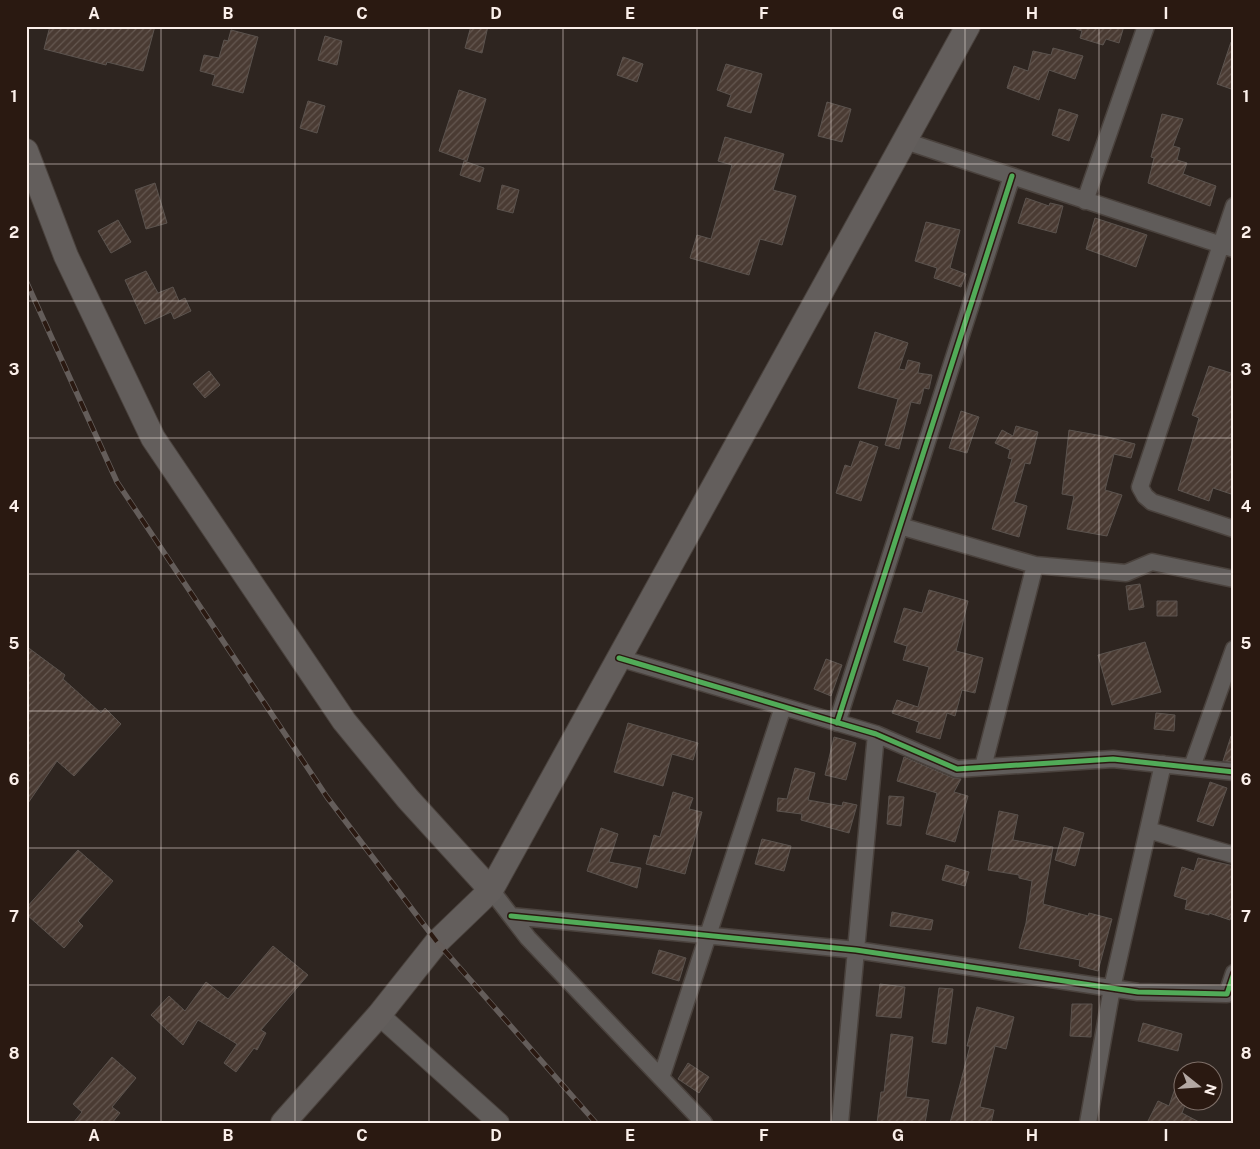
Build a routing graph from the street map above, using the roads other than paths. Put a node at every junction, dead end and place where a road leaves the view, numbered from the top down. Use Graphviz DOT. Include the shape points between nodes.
graph roads {
  1 [pos="968,26"];
  2 [pos="1146,26"];
  3 [pos="905,141"];
  4 [pos="26,151"];
  5 [pos="1012,176"];
  6 [pos="1085,200"];
  7 [pos="1234,206"];
  8 [pos="1227,247"];
  9 [pos="900,526"];
  10 [pos="1234,528"];
  11 [pos="1035,565"];
  12 [pos="1234,580"];
  13 [pos="1234,649"];
  14 [pos="619,658"];
  15 [pos="783,707"];
  16 [pos="837,723"];
  17 [pos="876,734"];
  18 [pos="1163,764"];
  19 [pos="983,767"];
  20 [pos="1192,767"];
  21 [pos="1234,772"];
  22 [pos="1148,830"];
  23 [pos="1234,854"];
  24 [pos="492,890"];
  25 [pos="512,916"];
  26 [pos="708,936"];
  27 [pos="856,950"];
  28 [pos="1234,973"];
  29 [pos="1112,988"];
  30 [pos="379,1015"];
  31 [pos="661,1078"];
  32 [pos="283,1123"];
  33 [pos="499,1123"];
  34 [pos="704,1123"];
  35 [pos="840,1123"];
  36 [pos="1088,1123"];
  1 -- 3 [label="main road"];
  2 -- 6 [label="street"];
  3 -- 5 [label="street"];
  3 -- 14 [label="main road"];
  4 -- 24 [label="main road" via="66,256 153,438 344,721 408,799"];
  5 -- 6 [label="street"];
  5 -- 9 [label="street"];
  6 -- 8 [label="street"];
  7 -- 8 [label="street"];
  8 -- 10 [label="street" via="1140,487 1152,502"];
  9 -- 11 [label="street"];
  9 -- 16 [label="street"];
  11 -- 12 [label="street" via="1126,573 1152,562"];
  11 -- 19 [label="street"];
  13 -- 20 [label="street"];
  14 -- 15 [label="street"];
  14 -- 24 [label="main road"];
  15 -- 16 [label="street"];
  15 -- 26 [label="street"];
  16 -- 17 [label="street"];
  17 -- 19 [label="street" via="957,769"];
  17 -- 27 [label="street"];
  18 -- 19 [label="street" via="1112,759"];
  18 -- 20 [label="street"];
  18 -- 22 [label="street"];
  20 -- 21 [label="street"];
  22 -- 23 [label="street"];
  22 -- 29 [label="street"];
  24 -- 25 [label="street"];
  24 -- 30 [label="main road" via="437,942"];
  25 -- 26 [label="street"];
  25 -- 31 [label="street" via="528,938"];
  26 -- 27 [label="street"];
  26 -- 31 [label="street"];
  27 -- 29 [label="street"];
  27 -- 35 [label="street"];
  28 -- 29 [label="street" via="1227,994 1138,992"];
  29 -- 36 [label="street"];
  30 -- 32 [label="main road"];
  30 -- 33 [label="street"];
  31 -- 34 [label="street"];
}
